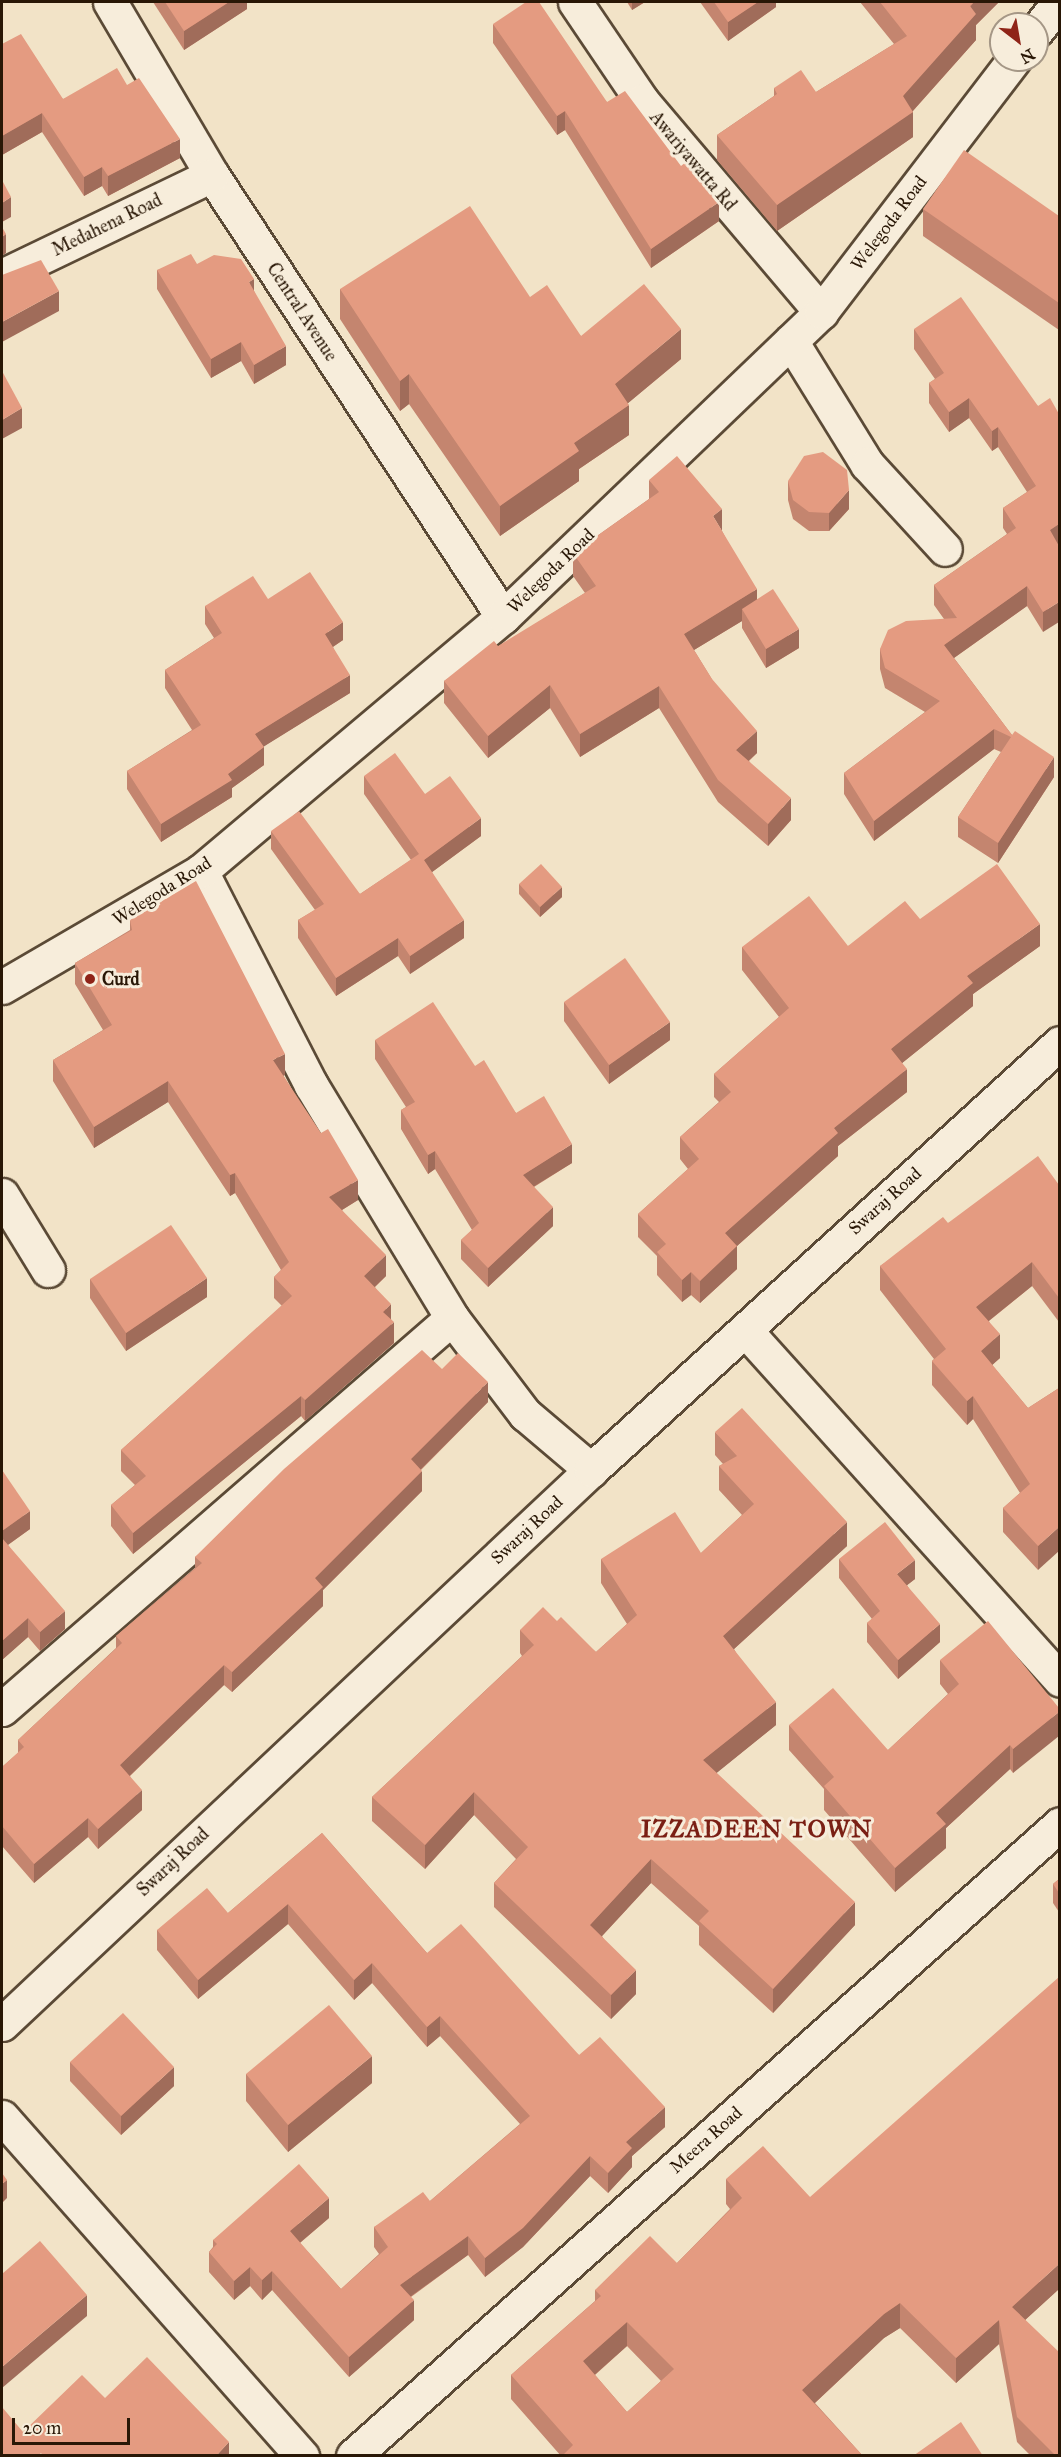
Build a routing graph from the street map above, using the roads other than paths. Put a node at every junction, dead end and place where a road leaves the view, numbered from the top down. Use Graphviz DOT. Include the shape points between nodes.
graph roads {
  1 [pos="110,2"];
  2 [pos="575,2"];
  3 [pos="1059,2"];
  4 [pos="1049,15"];
  5 [pos="1005,72"];
  6 [pos="212,175"];
  7 [pos="2,276"];
  8 [pos="821,312"];
  9 [pos="791,341"];
  10 [pos="945,549"];
  11 [pos="503,617"];
  12 [pos="201,871"];
  13 [pos="2,987"];
  14 [pos="1059,1043"];
  15 [pos="2,1195"];
  16 [pos="48,1270"];
  17 [pos="452,1318"];
  18 [pos="746,1331"];
  19 [pos="591,1470"];
  20 [pos="1059,1680"];
  21 [pos="2,1709"];
  22 [pos="1059,1824"];
  23 [pos="2,2024"];
  24 [pos="2,2116"];
  25 [pos="302,2456"];
  26 [pos="353,2456"];
  1 -- 6 [label="street, Central Avenue"];
  2 -- 8 [label="street, Awariyawatta Rd" via="642,101"];
  3 -- 4 [label="street"];
  5 -- 8 [label="street, Welegoda Road"];
  6 -- 7 [label="street, Medahena Road"];
  6 -- 11 [label="street, Central Avenue"];
  8 -- 9 [label="street, Welegoda Road"];
  9 -- 10 [label="street" via="867,464"];
  9 -- 11 [label="street, Welegoda Road"];
  11 -- 12 [label="street, Welegoda Road"];
  12 -- 13 [label="street, Welegoda Road"];
  12 -- 17 [label="street" via="311,1085"];
  14 -- 18 [label="street, Swaraj Road"];
  15 -- 16 [label="street"];
  17 -- 19 [label="street" via="525,1414"];
  17 -- 21 [label="street"];
  18 -- 19 [label="street, Swaraj Road"];
  18 -- 20 [label="street"];
  19 -- 23 [label="street, Swaraj Road"];
  22 -- 26 [label="street, Meera Road"];
  24 -- 25 [label="street"];
}
